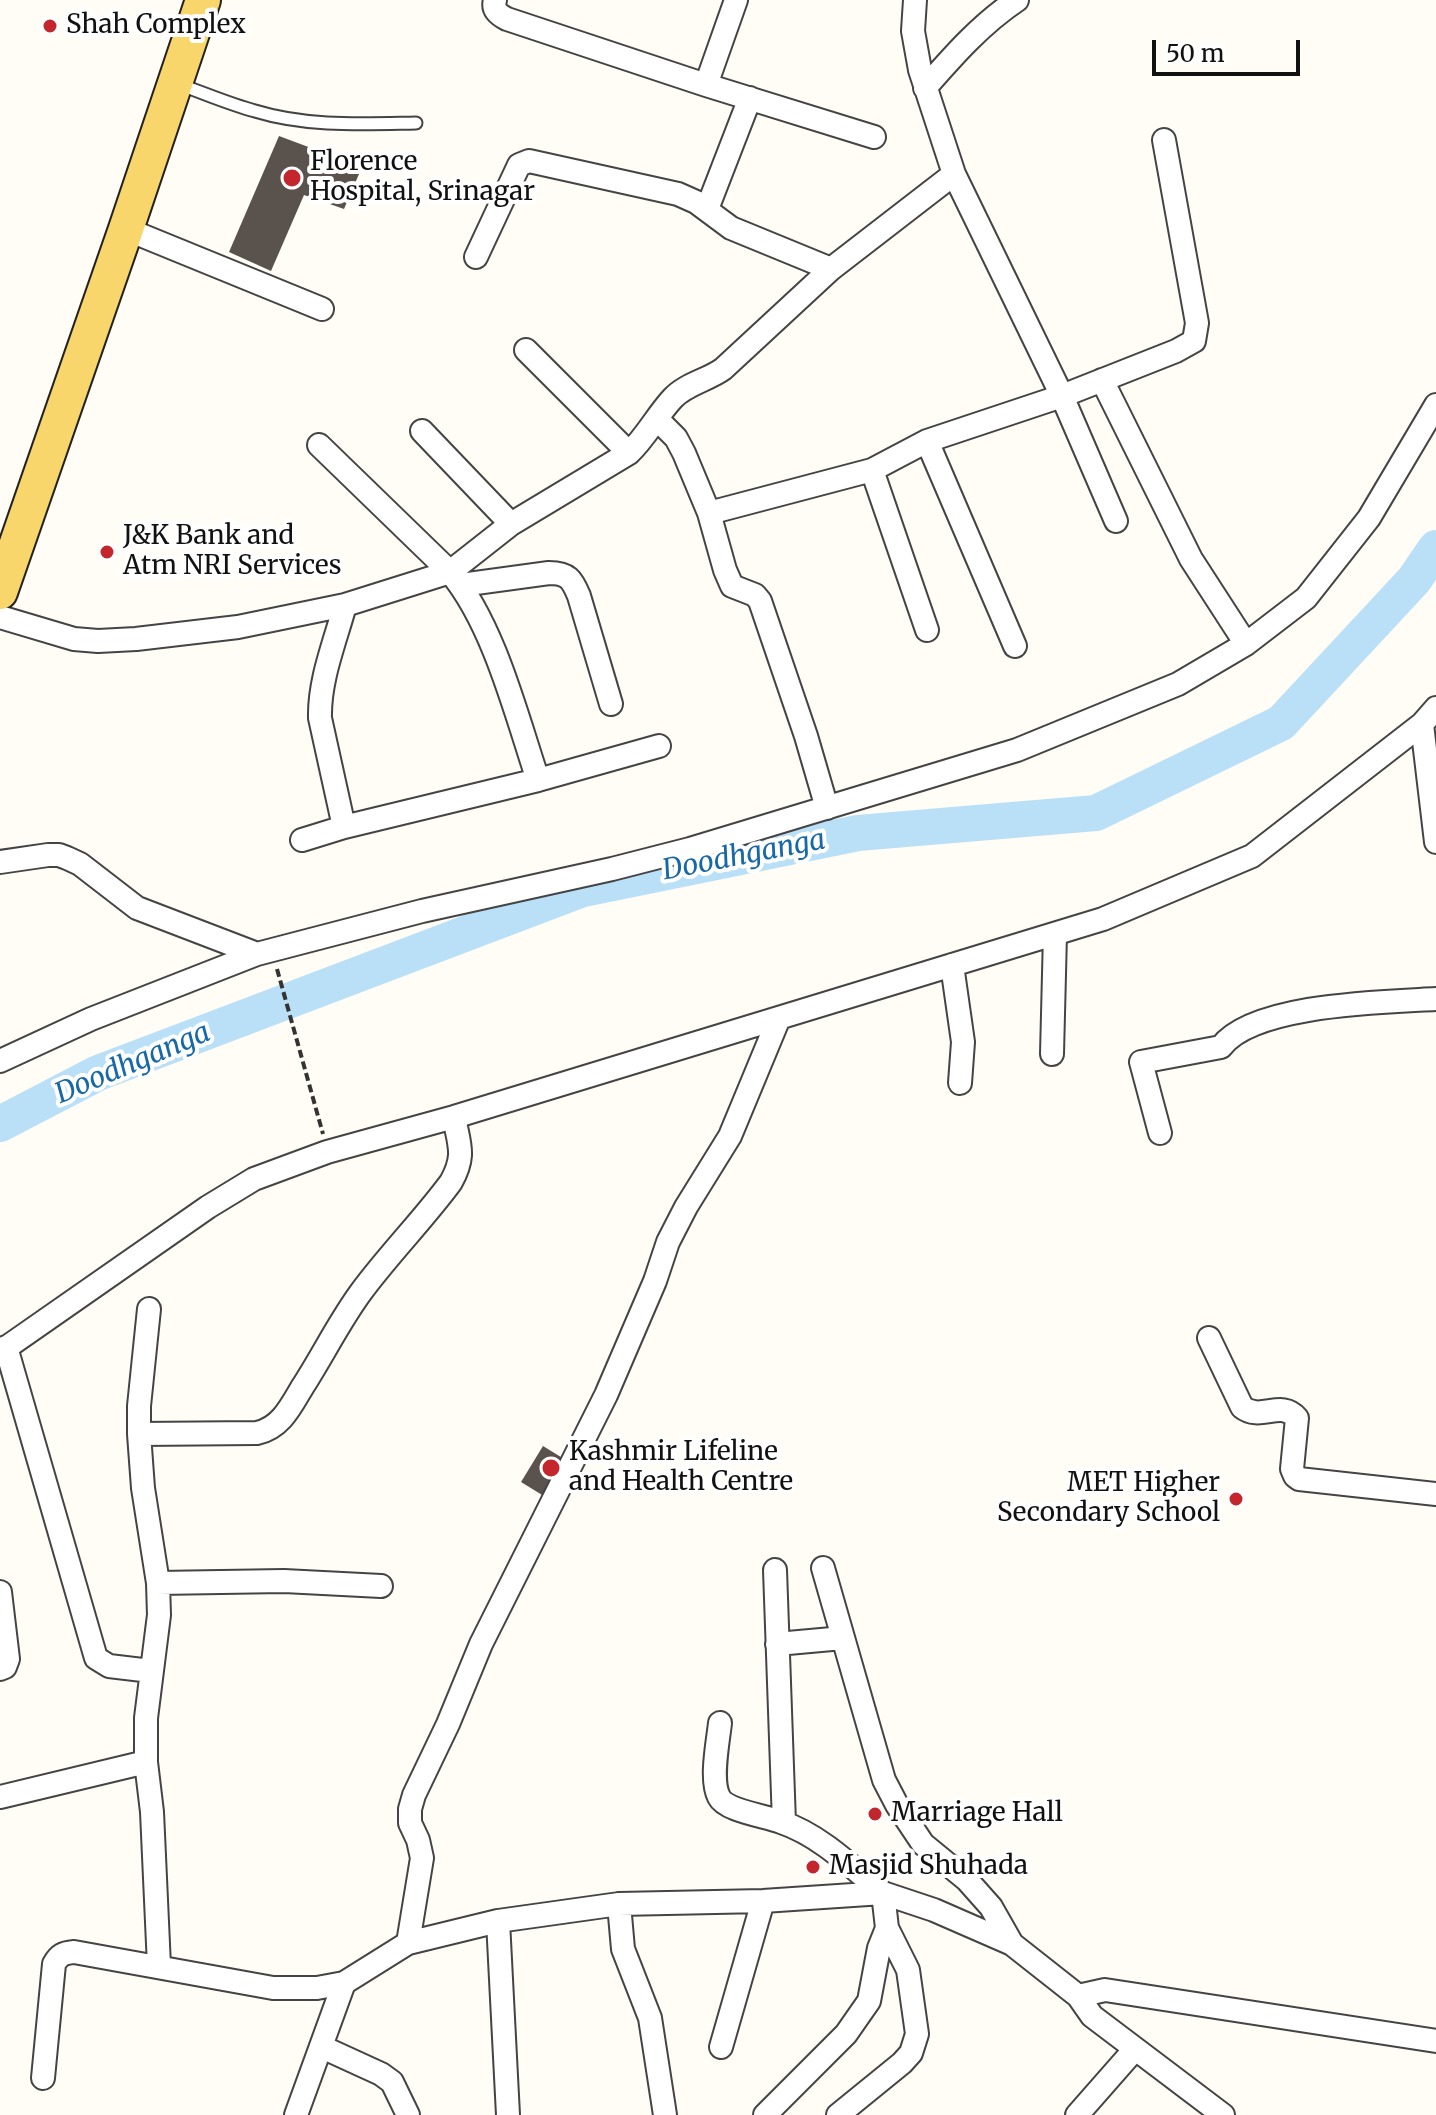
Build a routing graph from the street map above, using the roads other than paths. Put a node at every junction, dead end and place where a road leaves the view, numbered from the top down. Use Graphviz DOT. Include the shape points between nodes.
graph roads {
  1 [pos="203,0"];
  2 [pos="495,0"];
  3 [pos="736,0"];
  4 [pos="915,0"];
  5 [pos="1017,0"];
  6 [pos="175,83"];
  7 [pos="706,85"];
  8 [pos="925,88"];
  9 [pos="750,98"];
  10 [pos="416,123"];
  11 [pos="874,137"];
  12 [pos="1164,140"];
  13 [pos="954,174"];
  14 [pos="707,209"];
  15 [pos="126,229"];
  16 [pos="476,257"];
  17 [pos="831,269"];
  18 [pos="322,309"];
  19 [pos="526,350"];
  20 [pos="1102,380"];
  21 [pos="1062,396"];
  22 [pos="1436,405"];
  23 [pos="657,419"];
  24 [pos="422,431"];
  25 [pos="927,441"];
  26 [pos="319,445"];
  27 [pos="629,453"];
  28 [pos="872,470"];
  29 [pos="709,513"];
  30 [pos="1116,521"];
  31 [pos="511,524"];
  32 [pos="456,578"];
  33 [pos="0,592"];
  34 [pos="345,605"];
  35 [pos="0,617"];
  36 [pos="927,630"];
  37 [pos="1246,644"];
  38 [pos="1015,646"];
  39 [pos="611,704"];
  40 [pos="1429,716"];
  41 [pos="659,746"];
  42 [pos="538,780"];
  43 [pos="827,808"];
  44 [pos="344,827"];
  45 [pos="302,840"];
  46 [pos="1436,842"];
  47 [pos="0,862"];
  48 [pos="1055,934"];
  49 [pos="257,954"];
  50 [pos="952,965"];
  51 [pos="1436,999"];
  52 [pos="779,1018"];
  53 [pos="1052,1054"];
  54 [pos="0,1061"];
  55 [pos="960,1083"];
  56 [pos="454,1117"];
  57 [pos="1160,1133"];
  58 [pos="149,1309"];
  59 [pos="1209,1338"];
  60 [pos="3,1349"];
  61 [pos="139,1434"];
  62 [pos="1436,1494"];
  63 [pos="823,1568"];
  64 [pos="775,1570"];
  65 [pos="158,1583"];
  66 [pos="381,1586"];
  67 [pos="0,1592"];
  68 [pos="843,1638"];
  69 [pos="777,1644"];
  70 [pos="0,1669"];
  71 [pos="151,1671"];
  72 [pos="720,1723"];
  73 [pos="146,1762"];
  74 [pos="0,1797"];
  75 [pos="784,1823"];
  76 [pos="883,1893"];
  77 [pos="763,1901"];
  78 [pos="619,1904"];
  79 [pos="498,1921"];
  80 [pos="887,1928"];
  81 [pos="408,1943"];
  82 [pos="1012,1944"];
  83 [pos="159,1966"];
  84 [pos="344,1983"];
  85 [pos="1078,1996"];
  86 [pos="1436,2041"];
  87 [pos="322,2047"];
  88 [pos="721,2047"];
  89 [pos="1135,2049"];
  90 [pos="43,2078"];
  91 [pos="296,2115"];
  92 [pos="408,2115"];
  93 [pos="508,2115"];
  94 [pos="665,2115"];
  95 [pos="765,2115"];
  96 [pos="838,2115"];
  97 [pos="1077,2115"];
  98 [pos="1223,2115"];
  1 -- 6 [label="main road"];
  2 -- 7 [label="street" via="495,10 507,19"];
  3 -- 7 [label="street"];
  4 -- 8 [label="street" via="913,31"];
  5 -- 8 [label="street" via="962,46"];
  6 -- 10 [label="lane" via="257,112 302,121"];
  6 -- 15 [label="main road"];
  7 -- 9 [label="street"];
  8 -- 13 [label="street"];
  9 -- 11 [label="street"];
  9 -- 14 [label="street"];
  12 -- 20 [label="street" via="1196,334 1194,341 1176,351"];
  13 -- 17 [label="street"];
  13 -- 21 [label="street"];
  14 -- 16 [label="street" via="678,194 523,162"];
  14 -- 17 [label="street" via="731,228"];
  15 -- 18 [label="street"];
  15 -- 33 [label="main road"];
  17 -- 23 [label="street" via="723,369 675,396"];
  19 -- 27 [label="street"];
  20 -- 21 [label="street"];
  20 -- 37 [label="street" via="1191,559"];
  21 -- 25 [label="street"];
  21 -- 30 [label="street"];
  22 -- 37 [label="street" via="1369,518 1306,598"];
  23 -- 27 [label="street"];
  23 -- 29 [label="street" via="680,445"];
  24 -- 31 [label="street"];
  25 -- 28 [label="street"];
  25 -- 38 [label="street"];
  26 -- 32 [label="street"];
  27 -- 31 [label="street"];
  28 -- 29 [label="street"];
  28 -- 36 [label="street"];
  29 -- 43 [label="street" via="732,586 760,601"];
  31 -- 32 [label="street"];
  32 -- 34 [label="street"];
  32 -- 39 [label="street" via="561,573 568,578 579,596"];
  32 -- 42 [label="street" via="492,646"];
  34 -- 35 [label="street" via="238,627 98,641"];
  34 -- 44 [label="street" via="320,704"];
  37 -- 43 [label="street" via="1178,684 1017,750"];
  40 -- 46 [label="street"];
  40 -- 48 [label="street" via="1252,856"];
  41 -- 42 [label="street"];
  42 -- 44 [label="street"];
  43 -- 49 [label="street" via="612,869"];
  44 -- 45 [label="street"];
  47 -- 49 [label="street" via="48,855 67,858 137,908"];
  48 -- 50 [label="street"];
  48 -- 53 [label="street"];
  49 -- 54 [label="street"];
  50 -- 52 [label="street"];
  50 -- 55 [label="street" via="963,1042"];
  51 -- 57 [label="street" via="1323,1007 1247,1026 1221,1047 1141,1062"];
  52 -- 56 [label="street"];
  52 -- 81 [label="street" via="730,1136 668,1242 606,1395 481,1644 414,1795 410,1823 422,1858"];
  56 -- 60 [label="street" via="327,1152 254,1179"];
  56 -- 61 [label="street" via="461,1157 451,1182 361,1291 273,1428 257,1433"];
  58 -- 61 [label="street"];
  59 -- 62 [label="street" via="1242,1407 1255,1414 1285,1410 1297,1418 1292,1469 1299,1479"];
  60 -- 71 [label="street" via="96,1658 109,1666"];
  61 -- 65 [label="street"];
  63 -- 68 [label="street"];
  64 -- 69 [label="street"];
  65 -- 66 [label="street"];
  65 -- 71 [label="street"];
  67 -- 70 [label="street" via="8,1659"];
  68 -- 69 [label="street"];
  68 -- 82 [label="street" via="884,1780 897,1805 923,1844 991,1907"];
  69 -- 75 [label="street"];
  71 -- 73 [label="street"];
  72 -- 75 [label="street" via="717,1794 723,1803"];
  73 -- 74 [label="street"];
  73 -- 83 [label="street"];
  75 -- 76 [label="street" via="811,1836"];
  76 -- 77 [label="street"];
  76 -- 80 [label="street"];
  76 -- 82 [label="street"];
  77 -- 78 [label="street"];
  77 -- 88 [label="street"];
  78 -- 79 [label="street"];
  78 -- 94 [label="street" via="623,1949 650,2018"];
  79 -- 81 [label="street"];
  79 -- 93 [label="street"];
  80 -- 95 [label="street" via="869,2001 846,2034"];
  80 -- 96 [label="street" via="908,1970 917,2034 902,2063"];
  81 -- 84 [label="street"];
  82 -- 85 [label="street"];
  83 -- 84 [label="street" via="273,1988"];
  83 -- 90 [label="street" via="74,1952 58,1956"];
  84 -- 87 [label="street"];
  85 -- 86 [label="street" via="1105,1990"];
  85 -- 89 [label="street" via="1092,2016"];
  87 -- 91 [label="street"];
  87 -- 92 [label="street" via="392,2082"];
  89 -- 97 [label="street"];
  89 -- 98 [label="street"];
}
